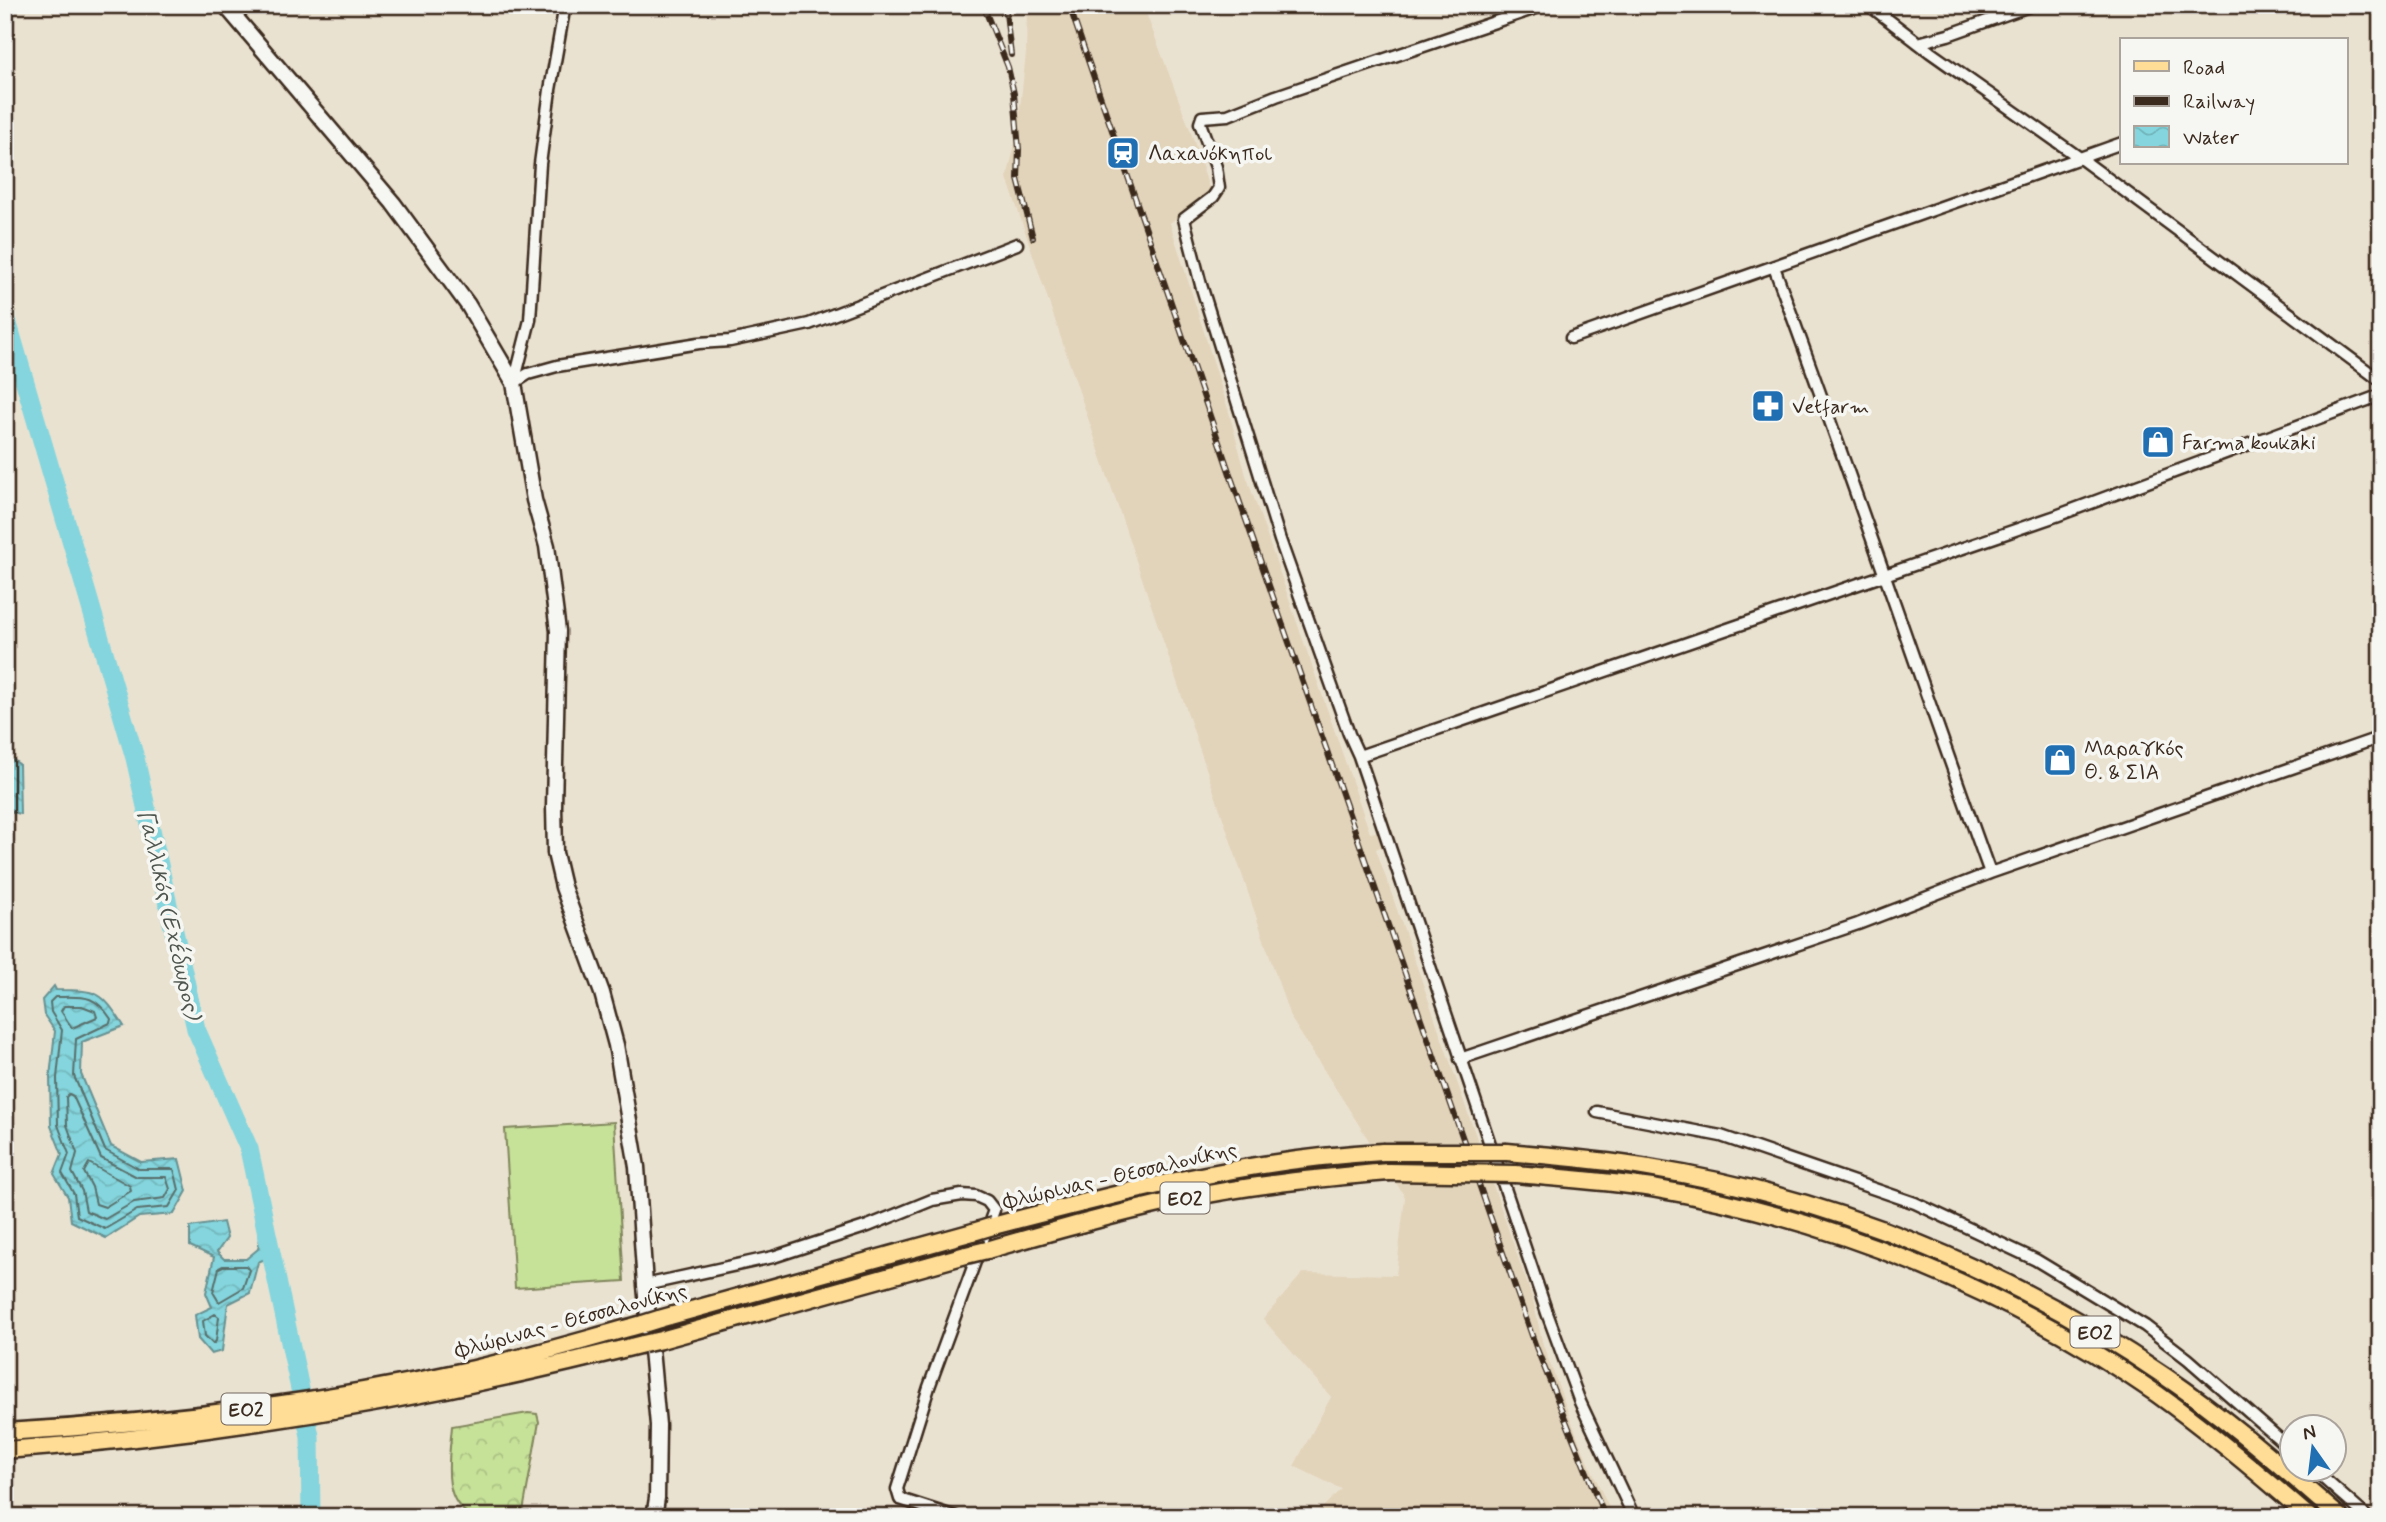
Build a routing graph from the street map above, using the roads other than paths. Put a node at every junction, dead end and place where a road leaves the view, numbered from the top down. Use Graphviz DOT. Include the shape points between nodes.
graph roads {
  1 [pos="225,5"];
  2 [pos="565,5"];
  3 [pos="1545,5"];
  4 [pos="1870,5"];
  5 [pos="2032,5"];
  6 [pos="1918,43"];
  7 [pos="2120,144"];
  8 [pos="2080,158"];
  9 [pos="1017,244"];
  10 [pos="1774,267"];
  11 [pos="1571,338"];
  12 [pos="2381,382"];
  13 [pos="514,383"];
  14 [pos="2381,395"];
  15 [pos="1884,574"];
  16 [pos="2381,737"];
  17 [pos="1359,756"];
  18 [pos="1990,873"];
  19 [pos="1460,1059"];
  20 [pos="1597,1112"];
  21 [pos="645,1285"];
  22 [pos="5,1432"];
  23 [pos="2278,1439"];
  24 [pos="5,1450"];
  25 [pos="2331,1484"];
  26 [pos="654,1517"];
  27 [pos="956,1517"];
  28 [pos="1634,1517"];
  29 [pos="2309,1517"];
  30 [pos="2340,1517"];
  31 [pos="2367,1517"];
  1 -- 13 [label="street" via="393,203 468,305"];
  2 -- 13 [label="street" via="542,152 530,320"];
  3 -- 17 [label="street" via="1228,115 1201,119 1219,188 1184,219 1280,540"];
  4 -- 6 [label="street"];
  5 -- 6 [label="street"];
  6 -- 8 [label="street"];
  7 -- 8 [label="street"];
  8 -- 10 [label="street"];
  8 -- 12 [label="street"];
  9 -- 13 [label="street" via="809,324 730,341 557,366"];
  10 -- 11 [label="street"];
  10 -- 15 [label="street"];
  13 -- 21 [label="street" via="534,500 547,546 558,631 555,853 602,993 627,1099"];
  14 -- 15 [label="street" via="2056,516"];
  15 -- 17 [label="street"];
  15 -- 18 [label="street"];
  16 -- 18 [label="street"];
  17 -- 19 [label="street"];
  18 -- 19 [label="street" via="1858,924"];
  19 -- 28 [label="street" via="1580,1402"];
  20 -- 23 [label="street" via="1721,1136 1915,1203 2036,1260 2145,1326"];
  21 -- 26 [label="street" via="659,1425"];
  21 -- 27 [label="street" via="773,1257 932,1200 962,1195 987,1201 994,1210 897,1489 900,1499"];
  22 -- 30 [label="main road, Φλώρινας - Θεσσαλονίκης / ΕΟ2, bridge" via="258,1407 437,1376 545,1351 1115,1194 1221,1171 1383,1152 1507,1152 1578,1158 1720,1181 1814,1206 1961,1262 2112,1342 2220,1416"];
  24 -- 29 [label="main road, Φλώρινας - Θεσσαλονίκης / ΕΟ2, bridge" via="245,1424 436,1393 643,1345 1180,1199 1307,1179 1389,1172 1515,1174 1651,1188 1718,1201 1784,1218 1930,1269 2046,1326 2155,1393"];
  25 -- 31 [label="street"];
}
